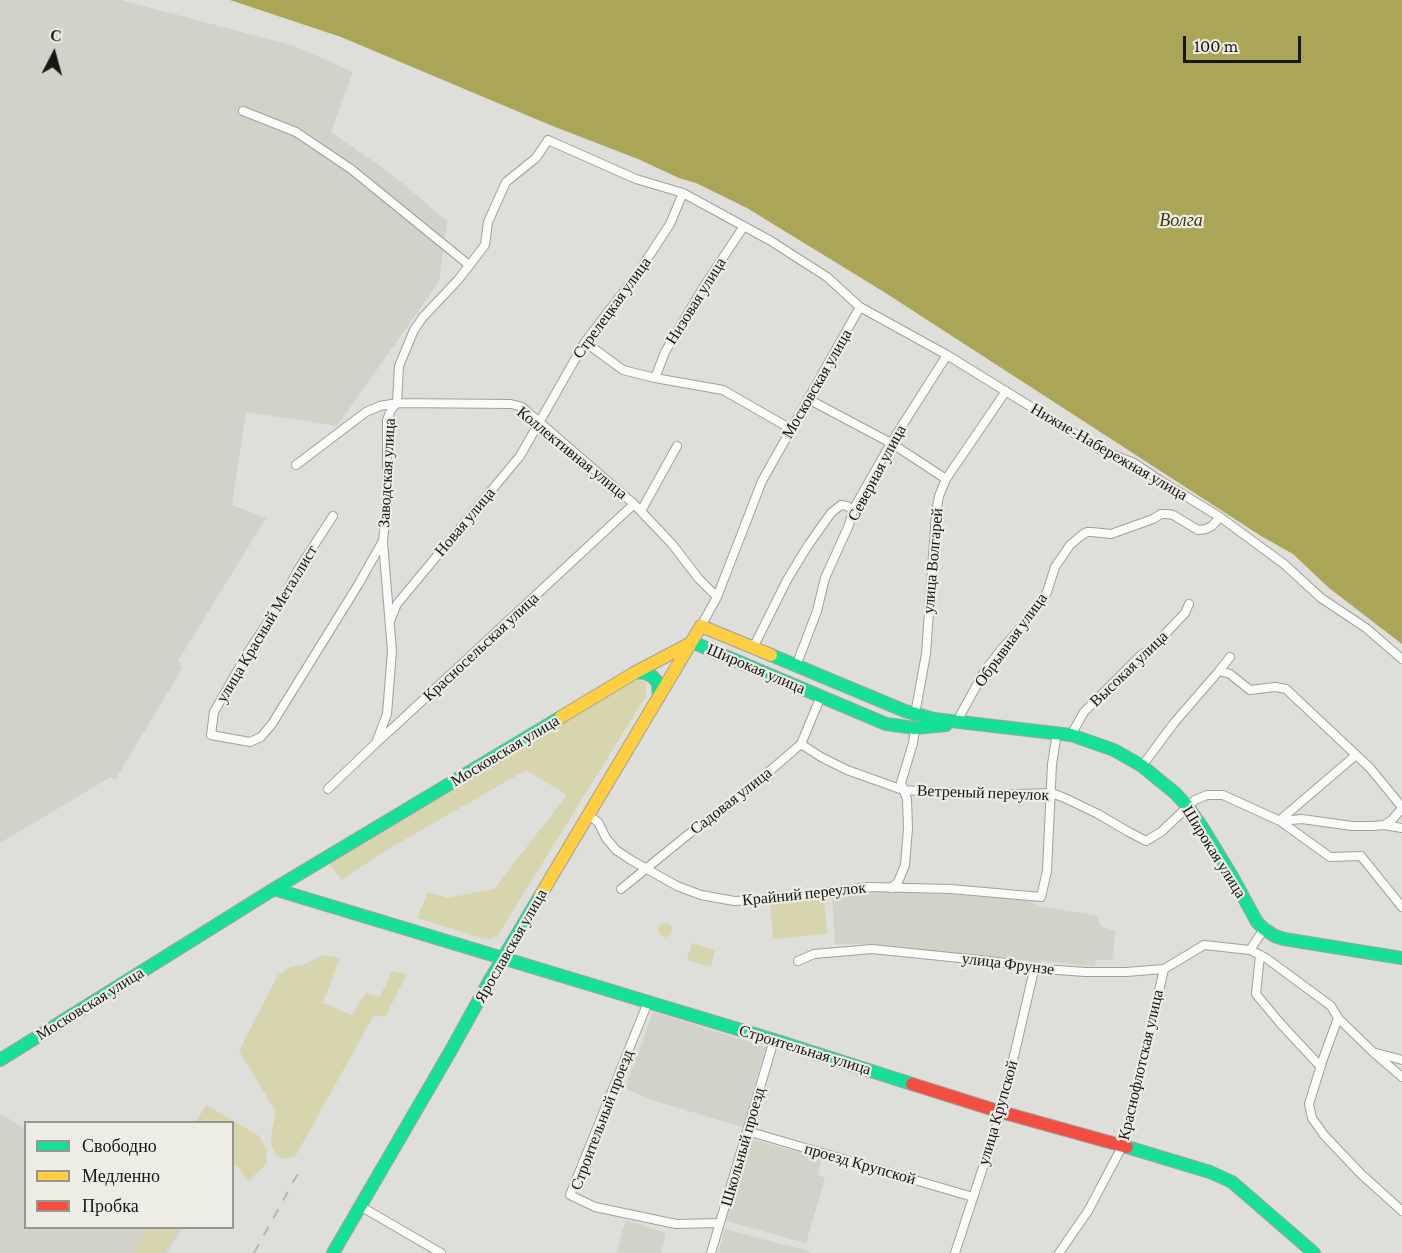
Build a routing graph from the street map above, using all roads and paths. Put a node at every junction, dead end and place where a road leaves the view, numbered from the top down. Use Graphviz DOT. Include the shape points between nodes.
graph roads {
  1 [pos="243,111"];
  2 [pos="548,140"];
  3 [pos="683,193"];
  4 [pos="744,226"];
  5 [pos="469,265"];
  6 [pos="860,308"];
  7 [pos="585,342"];
  8 [pos="947,355"];
  9 [pos="655,378"];
  10 [pos="1006,391"];
  11 [pos="808,399"];
  12 [pos="397,403"];
  13 [pos="539,422"];
  14 [pos="790,429"];
  15 [pos="891,443"];
  16 [pos="677,446"];
  17 [pos="296,465"];
  18 [pos="946,480"];
  19 [pos="638,507"];
  20 [pos="853,510"];
  21 [pos="333,516"];
  22 [pos="1220,517"];
  23 [pos="382,542"];
  24 [pos="717,597"];
  25 [pos="1189,604"];
  26 [pos="390,621"];
  27 [pos="701,626"];
  28 [pos="692,642"];
  29 [pos="753,648"];
  30 [pos="1230,657"];
  31 [pos="1402,659"];
  32 [pos="796,666"];
  33 [pos="1219,671"];
  34 [pos="636,672"];
  35 [pos="821,696"];
  36 [pos="659,698"];
  37 [pos="915,714"];
  38 [pos="956,723"];
  39 [pos="915,728"];
  40 [pos="1057,733"];
  41 [pos="211,735"];
  42 [pos="1071,735"];
  43 [pos="376,743"];
  44 [pos="801,744"];
  45 [pos="1356,755"];
  46 [pos="1142,766"];
  47 [pos="328,789"];
  48 [pos="903,790"];
  49 [pos="1052,793"];
  50 [pos="1188,807"];
  51 [pos="1402,807"];
  52 [pos="588,815"];
  53 [pos="1280,821"];
  54 [pos="1384,825"];
  55 [pos="1402,828"];
  56 [pos="646,868"];
  57 [pos="891,888"];
  58 [pos="274,889"];
  59 [pos="621,889"];
  60 [pos="1402,907"];
  61 [pos="1264,930"];
  62 [pos="1250,950"];
  63 [pos="1260,955"];
  64 [pos="1402,958"];
  65 [pos="503,959"];
  66 [pos="798,961"];
  67 [pos="1164,969"];
  68 [pos="1034,970"];
  69 [pos="648,1002"];
  70 [pos="1338,1018"];
  71 [pos="774,1040"];
  72 [pos="1373,1052"];
  73 [pos="0,1060"];
  74 [pos="1402,1060"];
  75 [pos="1320,1066"];
  76 [pos="1402,1077"];
  77 [pos="1001,1112"];
  78 [pos="747,1131"];
  79 [pos="1123,1146"];
  80 [pos="973,1197"];
  81 [pos="360,1206"];
  82 [pos="1402,1211"];
  83 [pos="720,1222"];
  84 [pos="333,1253"];
  85 [pos="441,1253"];
  86 [pos="711,1253"];
  87 [pos="956,1253"];
  88 [pos="1059,1253"];
  89 [pos="1314,1253"];
  1 -- 5 [label="street" via="296,132 342,163"];
  2 -- 3 [label="street, Нижне-Набережная улица" via="636,179"];
  2 -- 5 [label="street, Заводская улица" via="536,158 506,182 488,222 485,245"];
  3 -- 4 [label="street, Нижне-Набережная улица"];
  3 -- 7 [label="street, Стрелецкая улица" via="670,224 639,273"];
  4 -- 6 [label="street, Нижне-Набережная улица" via="827,277"];
  4 -- 9 [label="street, Низовая улица" via="665,352"];
  5 -- 12 [label="street, Заводская улица" via="414,330 399,366"];
  6 -- 8 [label="street, Нижне-Набережная улица"];
  6 -- 11 [label="street, Московская улица"];
  7 -- 9 [label="street" via="623,370"];
  7 -- 13 [label="street, Стрелецкая улица"];
  8 -- 10 [label="street, Нижне-Набережная улица"];
  8 -- 15 [label="street, Северная улица"];
  9 -- 14 [label="street" via="723,390"];
  10 -- 18 [label="street, улица Волгарей"];
  10 -- 22 [label="street, Нижне-Набережная улица"];
  11 -- 14 [label="street, Московская улица"];
  11 -- 15 [label="street"];
  12 -- 13 [label="street, Коллективная улица" via="511,404 522,407"];
  12 -- 17 [label="street, Коллективная улица" via="366,412"];
  12 -- 23 [label="street, Заводская улица" via="387,420 387,503"];
  13 -- 19 [label="street, Коллективная улица"];
  13 -- 26 [label="street, Новая улица" via="520,456 397,604"];
  14 -- 24 [label="street, Московская улица" via="762,481"];
  15 -- 18 [label="street"];
  15 -- 20 [label="street, Северная улица"];
  16 -- 19 [label="street, Красносельская улица"];
  18 -- 37 [label="street, улица Волгарей" via="936,513 926,654"];
  19 -- 24 [label="street, Коллективная улица"];
  19 -- 43 [label="street, Красносельская улица"];
  20 -- 29 [label="street" via="841,506 831,513 787,580"];
  20 -- 32 [label="street, Северная улица"];
  21 -- 41 [label="street, улица Красный Металлист" via="214,711"];
  22 -- 31 [label="street, Нижне-Набережная улица"];
  22 -- 38 [label="street, Обрывная улица" via="1212,526 1198,530 1173,515 1161,514 1111,534 1082,535 1070,545 1056,567 1039,605 984,672"];
  23 -- 26 [label="street"];
  23 -- 41 [label="street, Заводская улица" via="261,737 250,742"];
  24 -- 27 [label="street, Московская улица"];
  25 -- 42 [label="street, Высокая улица" via="1151,650 1141,655 1084,712"];
  26 -- 43 [label="street" via="390,691 387,714"];
  27 -- 28 [label="street, Московская улица"];
  27 -- 29 [label="street, Широкая улица"];
  28 -- 34 [label="street, Московская улица"];
  28 -- 35 [label="street, Широкая улица"];
  28 -- 36 [label="street, Ярославская улица"];
  29 -- 32 [label="street, Широкая улица"];
  30 -- 33 [label="street"];
  32 -- 37 [label="street, Широкая улица"];
  33 -- 45 [label="street" via="1230,674 1250,690 1286,689"];
  33 -- 46 [label="street"];
  34 -- 36 [label="street" via="653,677 658,683"];
  34 -- 58 [label="street, Московская улица"];
  35 -- 39 [label="street, Широкая улица" via="886,724"];
  35 -- 44 [label="street, Садовая улица"];
  36 -- 52 [label="street, Ярославская улица"];
  37 -- 38 [label="street, Широкая улица"];
  38 -- 39 [label="street, Широкая улица"];
  38 -- 40 [label="street, Широкая улица"];
  39 -- 48 [label="street" via="901,783"];
  40 -- 42 [label="street, Широкая улица"];
  40 -- 49 [label="street"];
  42 -- 46 [label="street, Широкая улица" via="1114,750"];
  43 -- 47 [label="street, Красносельская улица"];
  44 -- 48 [label="street, Ветреный переулок" via="847,770"];
  44 -- 56 [label="street, Садовая улица" via="736,800"];
  45 -- 51 [label="street"];
  45 -- 53 [label="street"];
  46 -- 50 [label="street, Широкая улица"];
  48 -- 49 [label="street, Ветреный переулок" via="989,795"];
  48 -- 57 [label="street" via="908,828 904,866"];
  49 -- 50 [label="street, Ветреный переулок" via="1146,840"];
  49 -- 57 [label="street, Крайний переулок" via="1047,871 1041,897"];
  50 -- 53 [label="street" via="1207,795 1223,795"];
  50 -- 61 [label="street, Широкая улица"];
  51 -- 54 [label="street"];
  52 -- 56 [label="street, Крайний переулок" via="598,822 616,849"];
  52 -- 65 [label="street, Ярославская улица"];
  53 -- 54 [label="street"];
  53 -- 60 [label="street" via="1330,857 1360,856"];
  54 -- 55 [label="street"];
  56 -- 57 [label="street, Крайний переулок" via="677,886 734,901"];
  56 -- 59 [label="street, Садовая улица"];
  58 -- 65 [label="street, Строительная улица"];
  58 -- 73 [label="street, Московская улица"];
  61 -- 62 [label="street"];
  61 -- 64 [label="street" via="1284,939"];
  62 -- 63 [label="street"];
  62 -- 67 [label="street, улица Фрунзе" via="1204,945"];
  63 -- 70 [label="street" via="1331,1006"];
  63 -- 75 [label="street" via="1256,994"];
  65 -- 69 [label="street, Строительная улица"];
  65 -- 81 [label="street, Ярославская улица"];
  66 -- 68 [label="street, улица Фрунзе" via="814,954 872,949 999,962"];
  67 -- 68 [label="street, улица Фрунзе"];
  67 -- 79 [label="street, Краснофлотская улица"];
  68 -- 77 [label="street, улица Крупской"];
  69 -- 71 [label="street, Строительная улица"];
  69 -- 83 [label="street, Строительный проезд" via="570,1195 595,1207 676,1224"];
  70 -- 72 [label="street"];
  70 -- 75 [label="street"];
  71 -- 77 [label="street, Строительная улица"];
  71 -- 78 [label="street, Школьный проезд"];
  72 -- 74 [label="street"];
  72 -- 76 [label="street"];
  75 -- 82 [label="street" via="1309,1104 1312,1118 1324,1136"];
  77 -- 79 [label="street, Строительная улица"];
  77 -- 80 [label="street, улица Крупской"];
  78 -- 80 [label="street, проезд Крупской"];
  78 -- 83 [label="street, Школьный проезд"];
  79 -- 88 [label="street, Краснофлотская улица" via="1088,1211"];
  79 -- 89 [label="street, Строительная улица" via="1232,1182"];
  80 -- 87 [label="street, улица Крупской"];
  81 -- 84 [label="street, Ярославская улица"];
  81 -- 85 [label="street"];
  83 -- 86 [label="street, Школьный проезд"];
}
